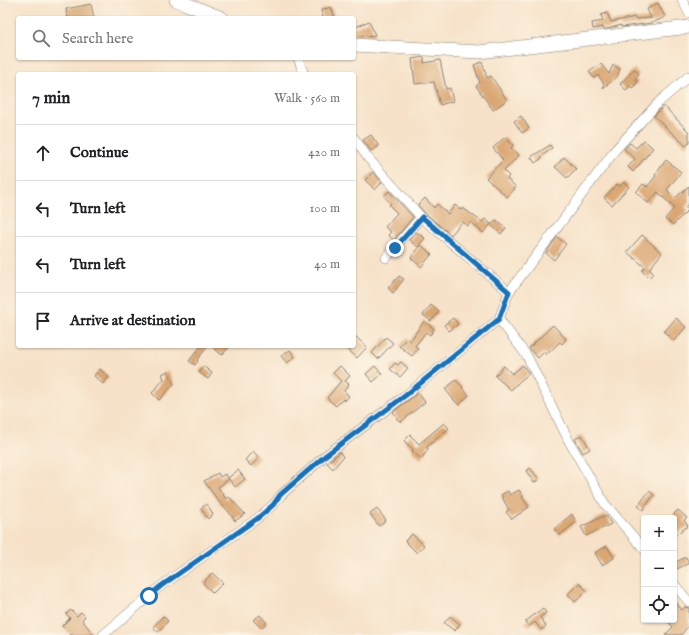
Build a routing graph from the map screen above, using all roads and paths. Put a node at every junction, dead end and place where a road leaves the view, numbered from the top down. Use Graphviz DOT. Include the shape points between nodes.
graph roads {
  1 [pos="176,0"];
  2 [pos="682,0"];
  3 [pos="689,13"];
  4 [pos="217,16"];
  5 [pos="689,27"];
  6 [pos="356,46"];
  7 [pos="299,60"];
  8 [pos="303,72"];
  9 [pos="689,76"];
  10 [pos="356,141"];
  11 [pos="422,217"];
  12 [pos="386,258"];
  13 [pos="509,292"];
  14 [pos="499,319"];
  15 [pos="641,546"];
  16 [pos="676,587"];
  17 [pos="689,602"];
  18 [pos="103,635"];
  1 -- 4 [label="main road"];
  2 -- 3 [label="street"];
  5 -- 6 [label="main road" via="480,52"];
  7 -- 8 [label="street"];
  9 -- 13 [label="street" via="659,102 616,149"];
  10 -- 11 [label="street" via="368,158"];
  11 -- 12 [label="street"];
  11 -- 13 [label="street"];
  13 -- 14 [label="street"];
  14 -- 15 [label="street" via="527,356 570,443 605,504"];
  14 -- 18 [label="street" via="406,395 326,455 258,518 161,586"];
  16 -- 17 [label="street"];
}
